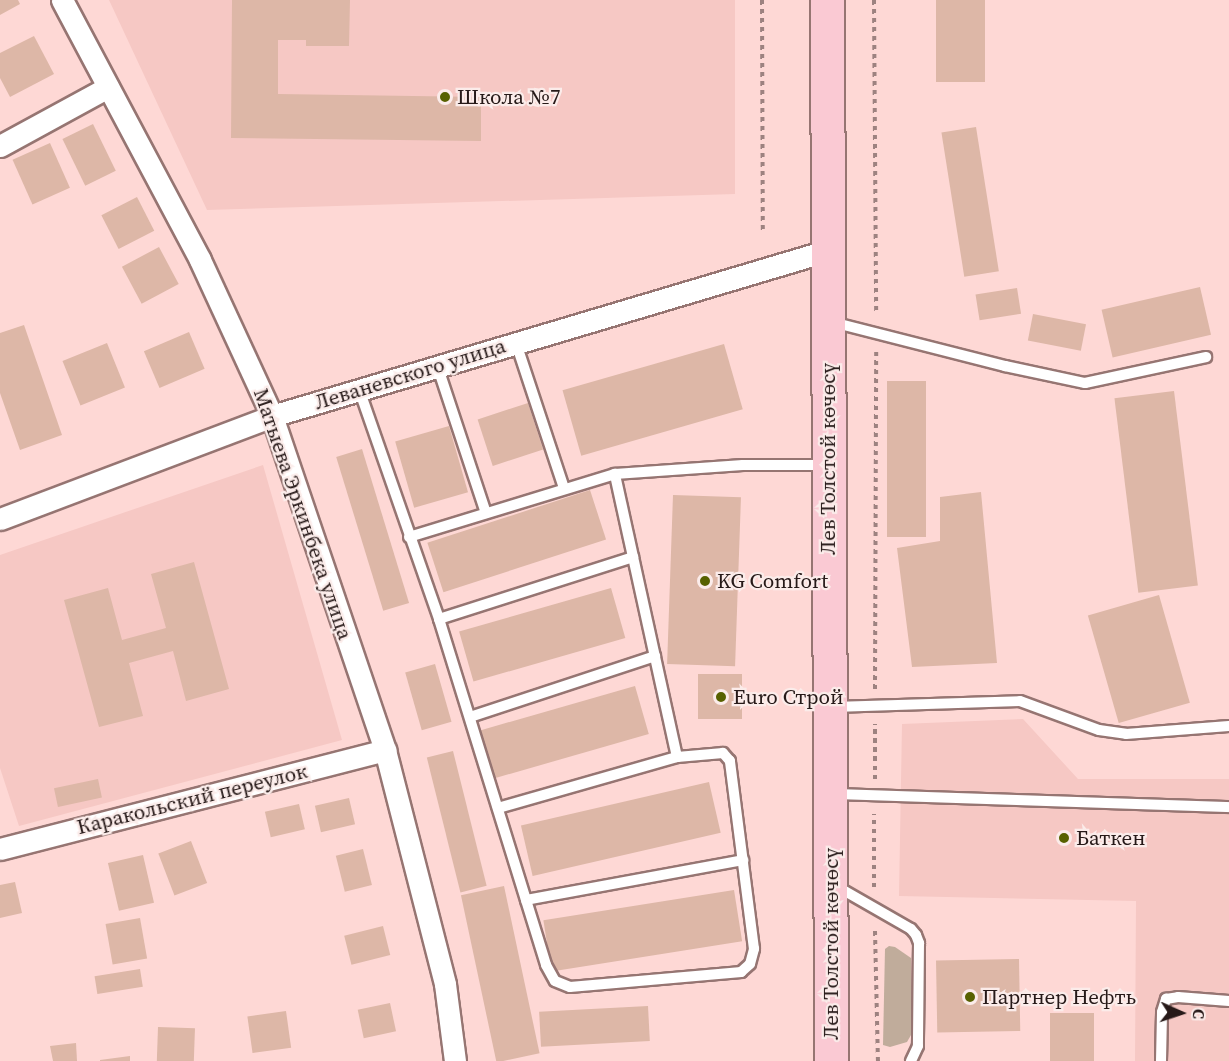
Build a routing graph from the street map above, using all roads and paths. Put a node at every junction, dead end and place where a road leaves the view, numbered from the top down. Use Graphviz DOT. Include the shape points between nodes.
graph roads {
  1 [pos="62,0"];
  2 [pos="762,0"];
  3 [pos="827,0"];
  4 [pos="874,0"];
  5 [pos="108,87"];
  6 [pos="0,146"];
  7 [pos="763,231"];
  8 [pos="826,251"];
  9 [pos="827,321"];
  10 [pos="876,334"];
  11 [pos="516,343"];
  12 [pos="1206,357"];
  13 [pos="437,365"];
  14 [pos="359,389"];
  15 [pos="272,416"];
  16 [pos="828,465"];
  17 [pos="615,474"];
  18 [pos="564,488"];
  19 [pos="486,513"];
  20 [pos="0,519"];
  21 [pos="409,537"];
  22 [pos="633,556"];
  23 [pos="439,620"];
  24 [pos="655,656"];
  25 [pos="875,706"];
  26 [pos="830,707"];
  27 [pos="470,717"];
  28 [pos="1229,726"];
  29 [pos="385,750"];
  30 [pos="677,757"];
  31 [pos="830,794"];
  32 [pos="874,795"];
  33 [pos="1229,807"];
  34 [pos="498,808"];
  35 [pos="0,849"];
  36 [pos="743,860"];
  37 [pos="831,883"];
  38 [pos="526,900"];
  39 [pos="874,908"];
  40 [pos="1229,1001"];
  41 [pos="455,1061"];
  42 [pos="831,1061"];
  43 [pos="878,1061"];
  44 [pos="911,1061"];
  45 [pos="1161,1061"];
  1 -- 5 [label="street, Матыева Эркинбека улица"];
  2 -- 7 [label="path"];
  3 -- 8 [label="main road, Лев Толстой көчөсү"];
  4 -- 10 [label="path"];
  5 -- 6 [label="street"];
  5 -- 15 [label="street, Матыева Эркинбека улица" via="200,260"];
  8 -- 9 [label="main road, Лев Толстой көчөсү"];
  8 -- 11 [label="street, Леваневского улица"];
  9 -- 10 [label="lane"];
  9 -- 16 [label="main road, Лев Толстой көчөсү"];
  10 -- 12 [label="lane" via="1085,383"];
  10 -- 25 [label="path"];
  11 -- 13 [label="street, Леваневского улица"];
  11 -- 18 [label="lane"];
  13 -- 14 [label="street, Леваневского улица"];
  13 -- 19 [label="lane"];
  14 -- 15 [label="street, Леваневского улица"];
  14 -- 21 [label="lane"];
  15 -- 20 [label="street, Леваневского улица"];
  15 -- 29 [label="street, Матыева Эркинбека улица"];
  16 -- 17 [label="lane" via="743,465"];
  16 -- 26 [label="main road, Лев Толстой көчөсү"];
  17 -- 18 [label="lane"];
  17 -- 22 [label="lane"];
  18 -- 19 [label="lane"];
  19 -- 21 [label="lane"];
  21 -- 23 [label="lane"];
  22 -- 23 [label="lane"];
  22 -- 24 [label="lane"];
  23 -- 27 [label="lane"];
  24 -- 27 [label="lane"];
  24 -- 30 [label="lane"];
  25 -- 26 [label="lane"];
  25 -- 28 [label="lane" via="1020,701 1099,730 1126,734"];
  25 -- 32 [label="path"];
  26 -- 31 [label="main road, Лев Толстой көчөсү"];
  27 -- 34 [label="lane"];
  29 -- 35 [label="street, Каракольский переулок"];
  29 -- 41 [label="street, Матыева Эркинбека улица" via="445,984"];
  30 -- 34 [label="lane"];
  30 -- 36 [label="lane" via="723,753 730,761"];
  31 -- 32 [label="lane"];
  31 -- 37 [label="main road, Лев Толстой көчөсү"];
  32 -- 33 [label="lane"];
  32 -- 39 [label="path"];
  34 -- 38 [label="lane"];
  36 -- 38 [label="lane"];
  36 -- 38 [label="lane" via="754,949 750,964 741,972 570,987 555,981 546,965"];
  37 -- 39 [label="lane"];
  37 -- 42 [label="main road, Лев Толстой көчөсү"];
  39 -- 43 [label="path"];
  39 -- 44 [label="lane" via="911,929 919,943 918,1046"];
  40 -- 45 [label="lane" via="1166,999"];
}
